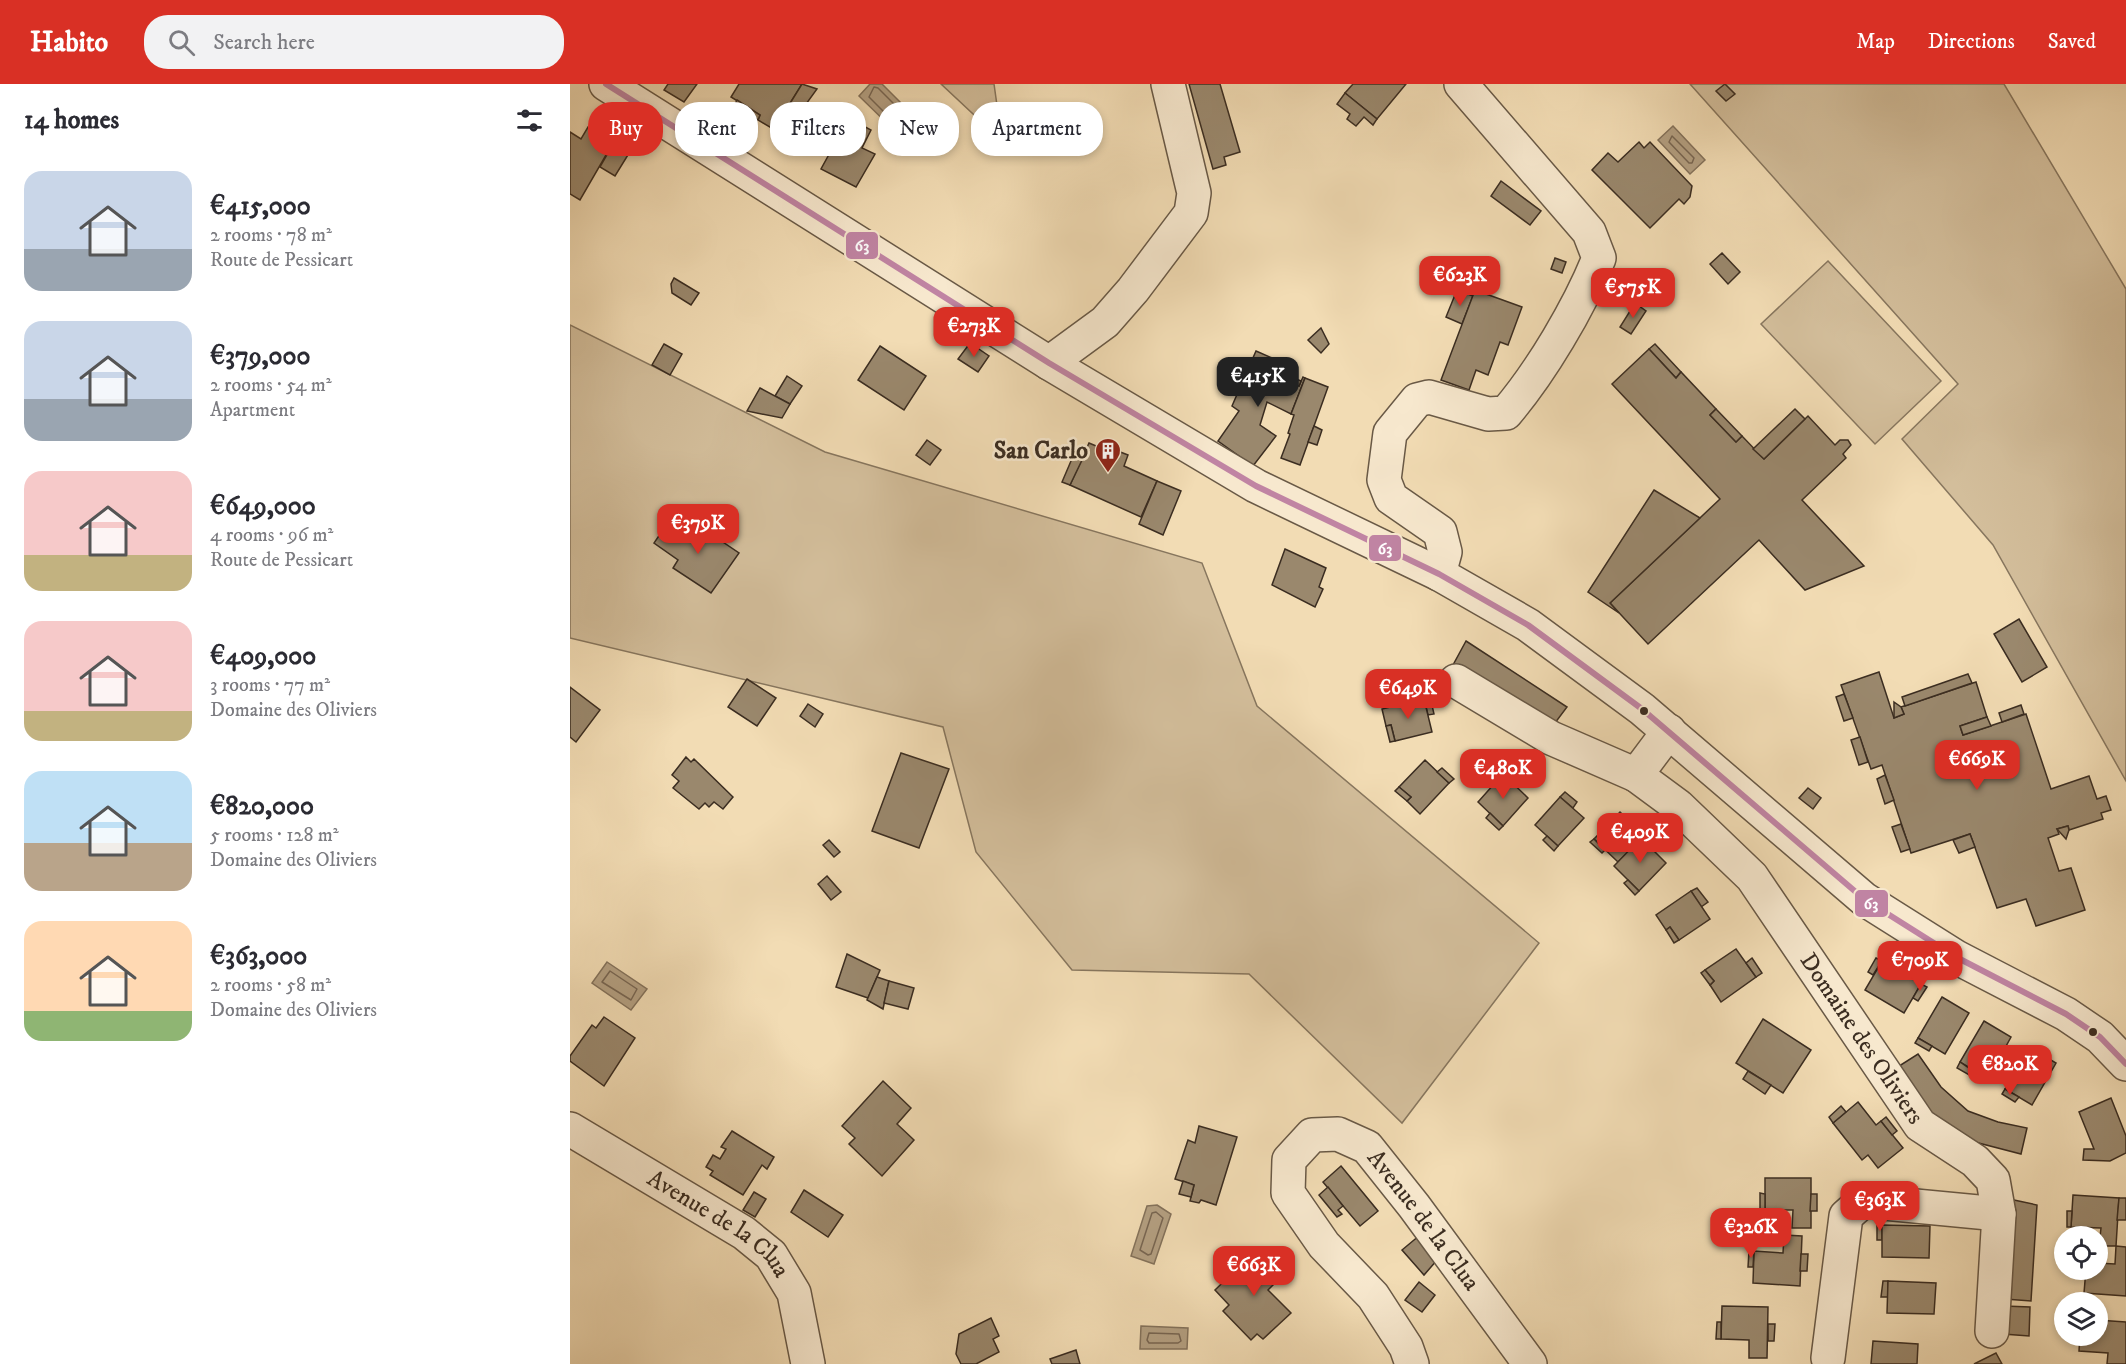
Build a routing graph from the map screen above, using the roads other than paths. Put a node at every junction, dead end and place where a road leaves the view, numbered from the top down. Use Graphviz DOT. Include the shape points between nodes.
graph roads {
  1 [pos="606,84"];
  2 [pos="1168,84"];
  3 [pos="1461,84"];
  4 [pos="1049,363"];
  5 [pos="1439,574"];
  6 [pos="1456,681"];
  7 [pos="1669,731"];
  8 [pos="1636,775"];
  9 [pos="2126,1064"];
  10 [pos="570,1129"];
  11 [pos="1999,1214"];
  12 [pos="1992,1331"];
  13 [pos="1828,1358"];
  14 [pos="808,1364"];
  15 [pos="1412,1364"];
  16 [pos="1530,1364"];
  1 -- 4 [label="street"];
  2 -- 4 [label="street" via="1194,193 1191,213 1105,322"];
  3 -- 5 [label="street" via="1589,232 1599,258 1590,281 1525,390 1506,413 1488,414 1429,397 1417,400 1390,434 1384,480 1391,498 1440,532 1445,552"];
  4 -- 5 [label="street" via="1256,486"];
  5 -- 7 [label="street" via="1528,625"];
  6 -- 8 [label="street, Domaine des Oliviers" via="1551,738"];
  7 -- 8 [label="street"];
  7 -- 9 [label="street" via="1864,899 1956,957 2066,1014 2100,1037"];
  8 -- 11 [label="street, Domaine des Oliviers" via="1678,806 1752,877 1920,1125 1975,1161 1993,1180"];
  10 -- 14 [label="street, Avenue de la Clua" via="744,1233 771,1255 794,1293"];
  11 -- 12 [label="street, Domaine des Oliviers"];
  11 -- 13 [label="street" via="1863,1201 1853,1207 1846,1216"];
  15 -- 16 [label="street, Avenue de la Clua" via="1406,1347 1373,1296 1324,1245 1288,1193 1289,1160 1312,1135 1338,1134 1367,1147"];
}
